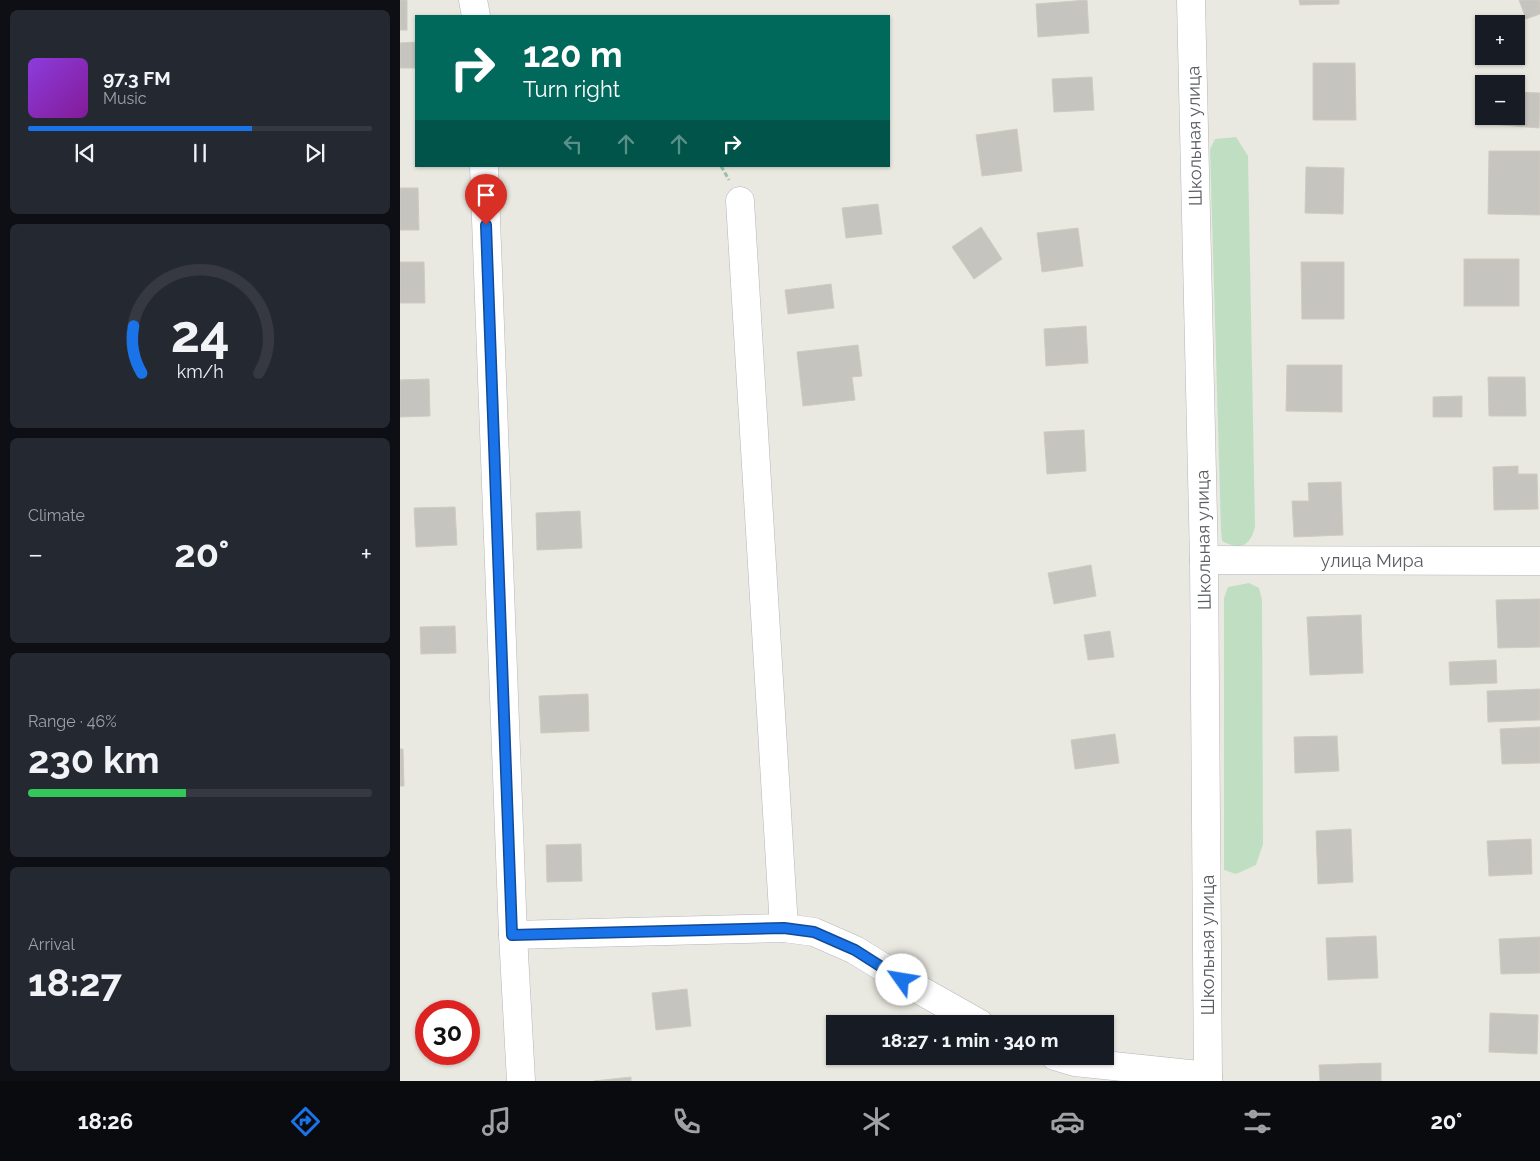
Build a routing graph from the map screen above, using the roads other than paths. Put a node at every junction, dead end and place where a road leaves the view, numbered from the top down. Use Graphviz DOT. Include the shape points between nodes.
graph roads {
  1 [pos="473,0"];
  2 [pos="1190,0"];
  3 [pos="476,15"];
  4 [pos="484,167"];
  5 [pos="740,201"];
  6 [pos="1204,560"];
  7 [pos="1540,561"];
  8 [pos="784,928"];
  9 [pos="512,935"];
  10 [pos="964,1015"];
  11 [pos="1098,1065"];
  12 [pos="1208,1079"];
  13 [pos="521,1081"];
  1 -- 3 [label="street"];
  2 -- 6 [label="street, Школьная улица"];
  4 -- 9 [label="street"];
  5 -- 8 [label="street"];
  6 -- 7 [label="street, улица Мира"];
  6 -- 12 [label="street, Школьная улица"];
  8 -- 9 [label="street"];
  8 -- 10 [label="street" via="814,932 855,950"];
  9 -- 13 [label="street"];
  11 -- 12 [label="street"];
}
